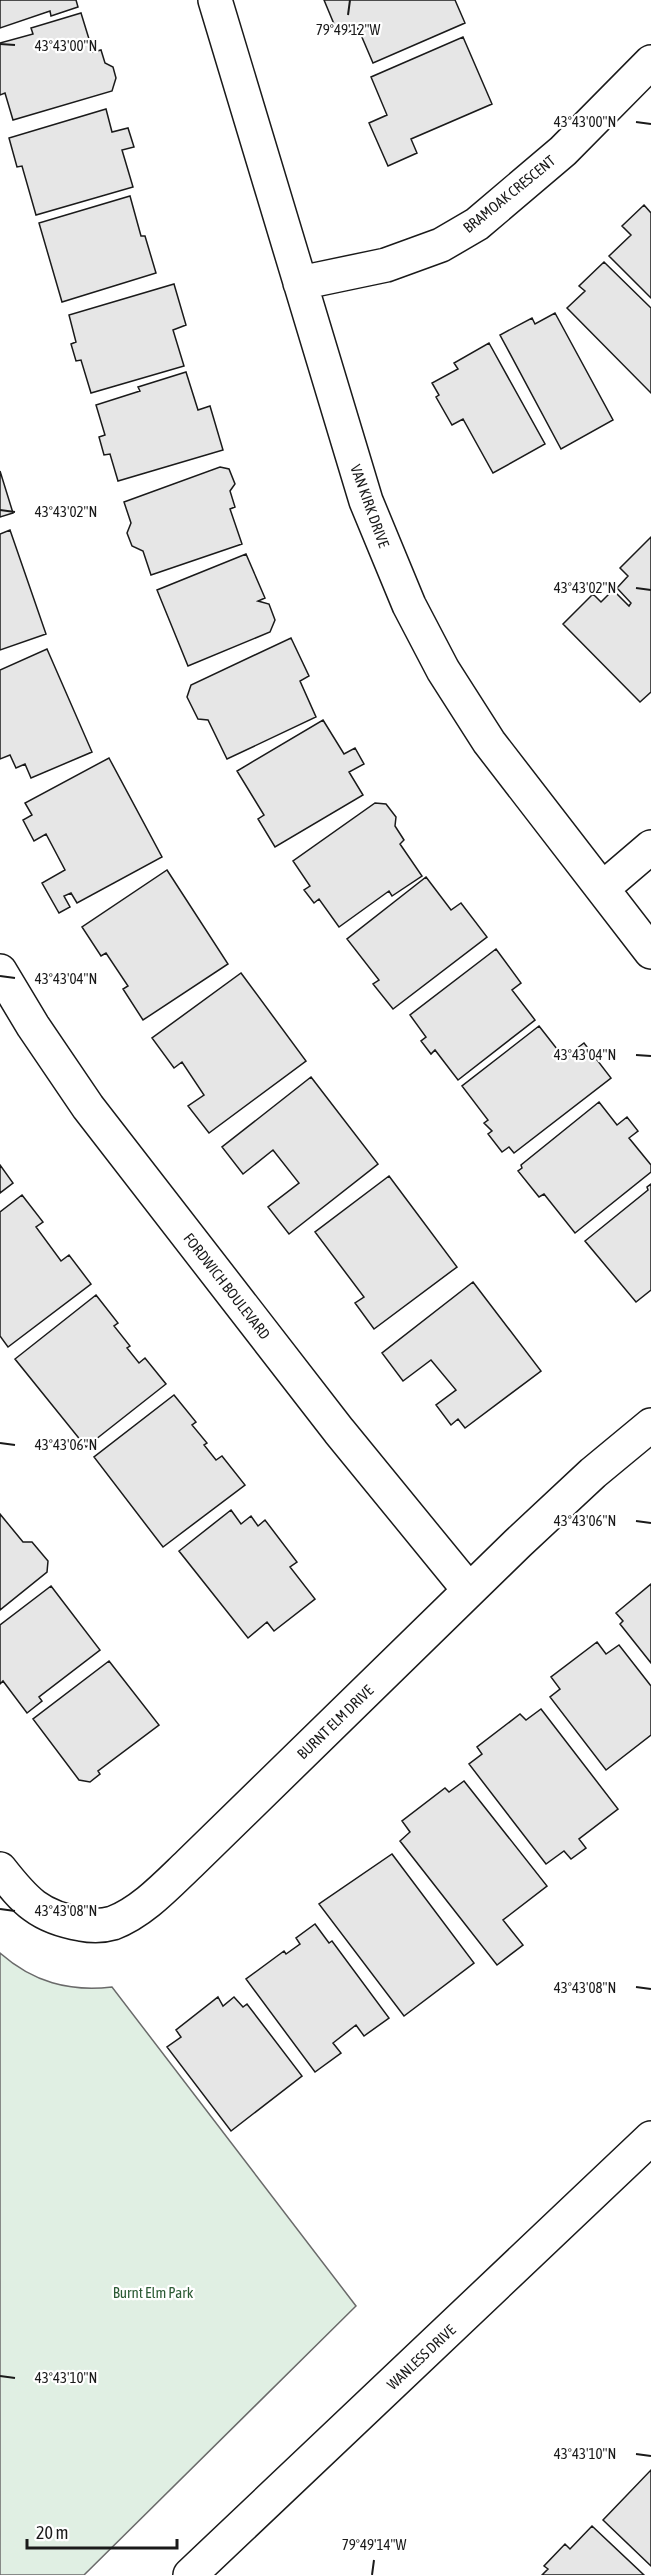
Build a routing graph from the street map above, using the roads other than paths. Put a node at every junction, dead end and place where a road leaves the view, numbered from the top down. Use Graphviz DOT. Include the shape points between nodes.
graph roads {
  1 [pos="215,0"];
  2 [pos="651,62"];
  3 [pos="300,283"];
  4 [pos="651,846"];
  5 [pos="603,888"];
  6 [pos="651,952"];
  7 [pos="0,971"];
  8 [pos="651,1425"];
  9 [pos="469,1590"];
  10 [pos="0,1869"];
  11 [pos="651,2138"];
  12 [pos="190,2575"];
  1 -- 3 [label="street, VAN KIRK DRIVE"];
  2 -- 3 [label="street, BRAMOAK CRESCENT" via="563,151 477,224 441,245 386,265"];
  3 -- 5 [label="street, VAN KIRK DRIVE" via="366,501 409,605 443,670 489,742"];
  4 -- 5 [label="street"];
  5 -- 6 [label="street, VAN KIRK DRIVE"];
  7 -- 9 [label="street, FORDWICH BOULEVARD" via="88,1107 339,1431"];
  8 -- 9 [label="street, BURNT ELM DRIVE" via="593,1473"];
  9 -- 10 [label="street, BURNT ELM DRIVE" via="189,1864 136,1909 112,1923 91,1926 47,1916 20,1894"];
  11 -- 12 [label="street, WANLESS DRIVE"];
}
